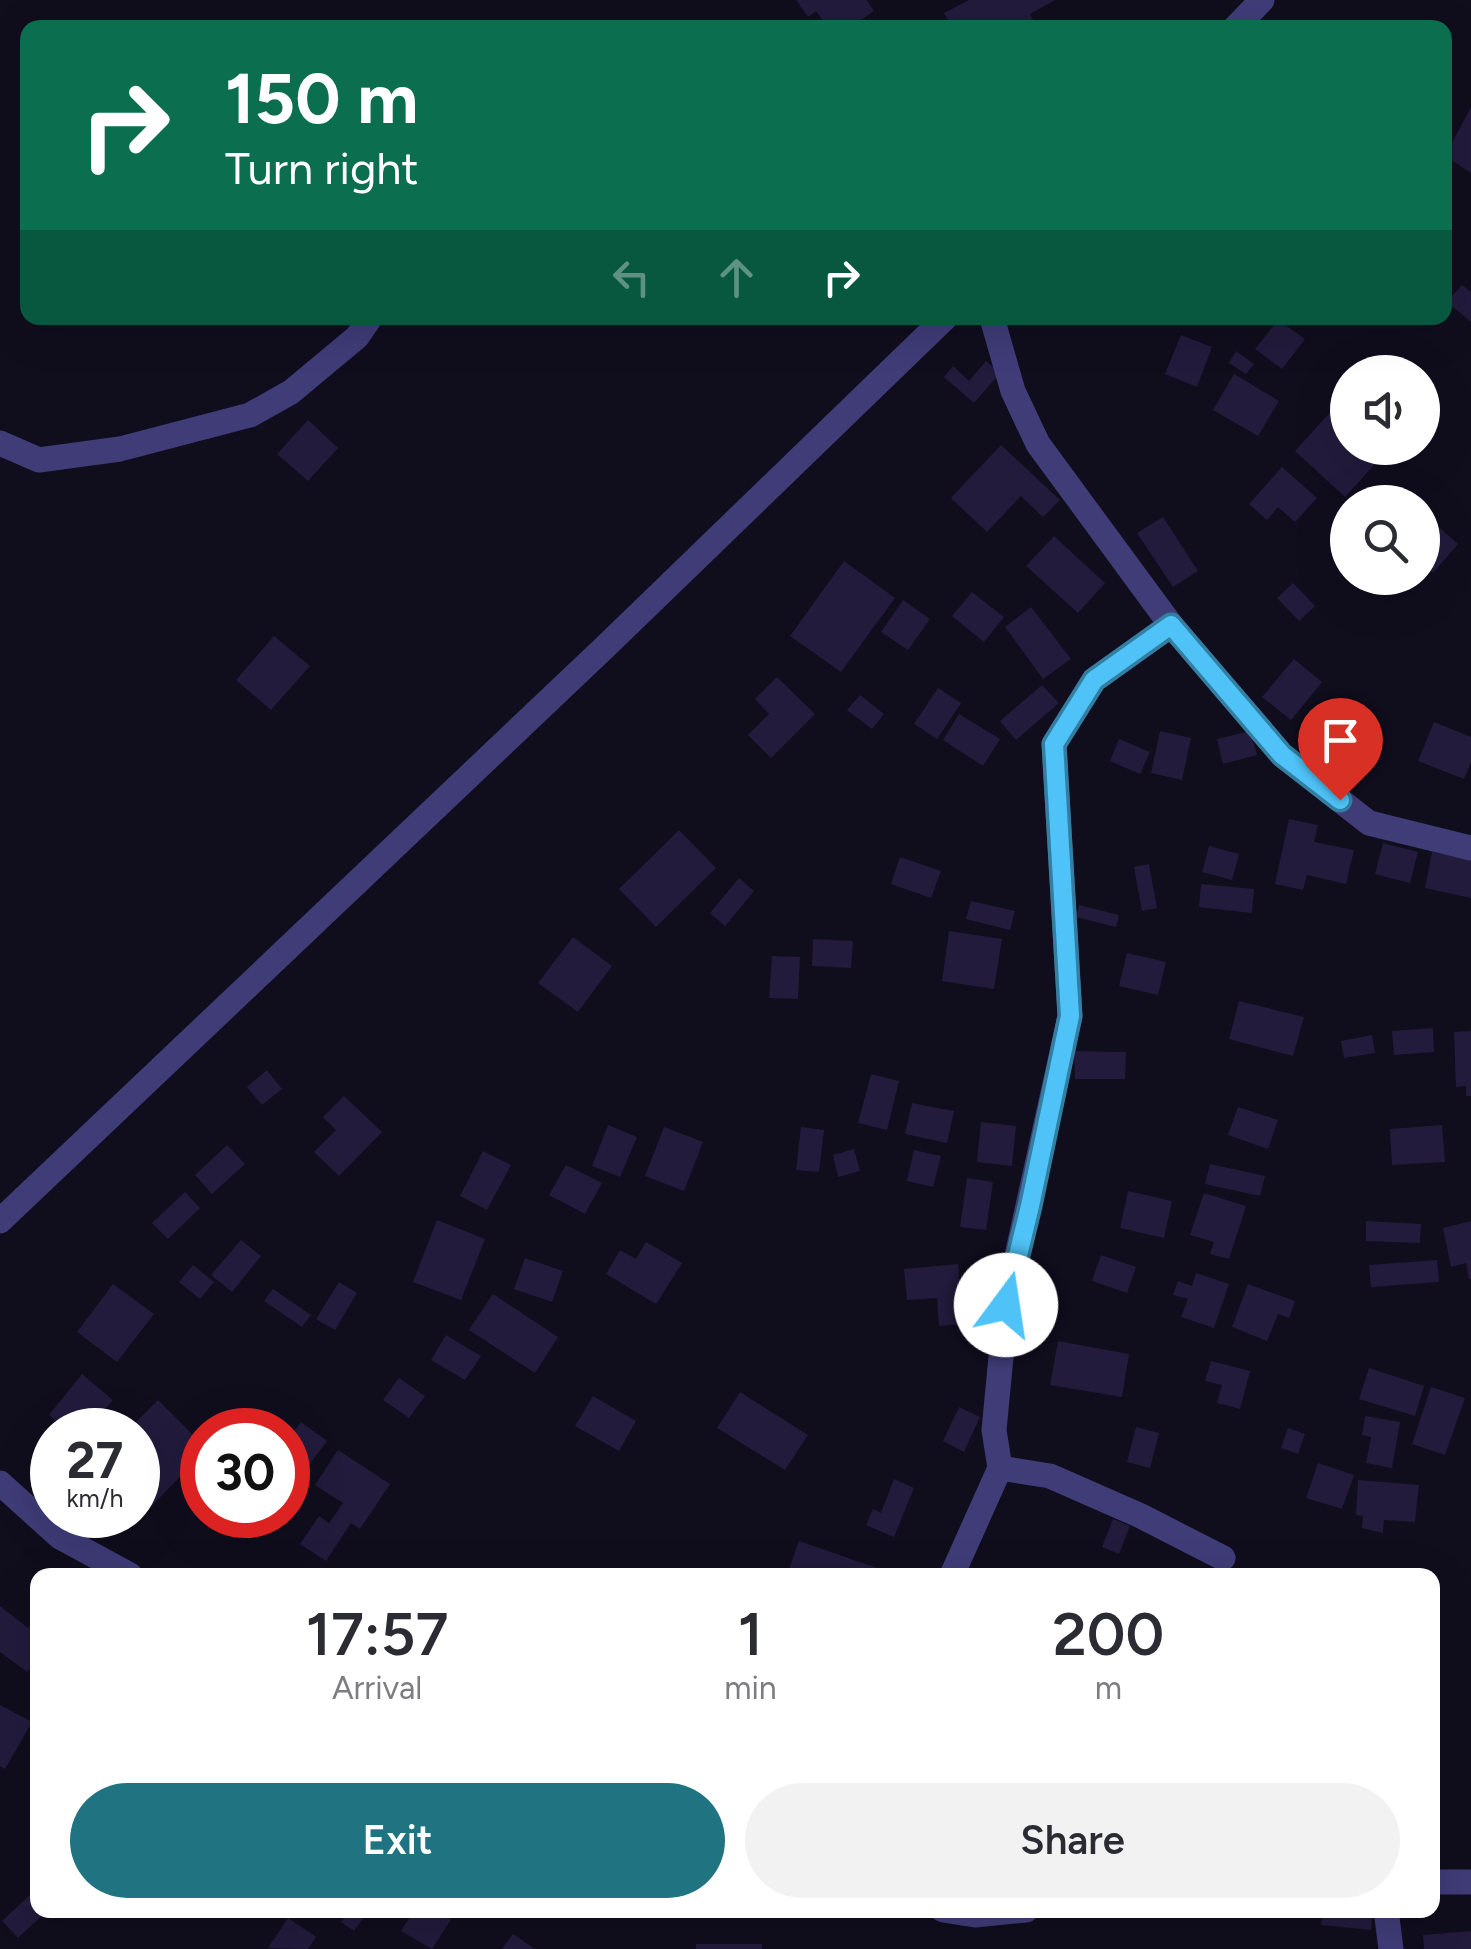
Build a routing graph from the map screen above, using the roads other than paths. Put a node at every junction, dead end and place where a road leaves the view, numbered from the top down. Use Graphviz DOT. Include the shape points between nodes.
graph roads {
  1 [pos="1262,0"];
  2 [pos="1243,20"];
  3 [pos="365,325"];
  4 [pos="938,325"];
  5 [pos="994,325"];
  6 [pos="0,443"];
  7 [pos="1171,625"];
  8 [pos="1471,848"];
  9 [pos="0,1221"];
  10 [pos="1000,1468"];
  11 [pos="0,1483"];
  12 [pos="1223,1558"];
  13 [pos="117,1568"];
  14 [pos="955,1568"];
  15 [pos="1440,1882"];
  16 [pos="1471,1882"];
  17 [pos="1387,1918"];
  18 [pos="1391,1949"];
  1 -- 2 [label="street"];
  3 -- 6 [label="street" via="290,392 250,415 120,449 39,460"];
  4 -- 9 [label="street"];
  5 -- 7 [label="street" via="1013,391 1038,444"];
  7 -- 8 [label="street" via="1282,755 1369,823"];
  7 -- 10 [label="street" via="1094,680 1054,744 1070,1016 1006,1305 994,1430"];
  10 -- 12 [label="street" via="1050,1476"];
  10 -- 14 [label="street"];
  11 -- 13 [label="street" via="60,1536"];
  15 -- 16 [label="street"];
  17 -- 18 [label="street"];
}
